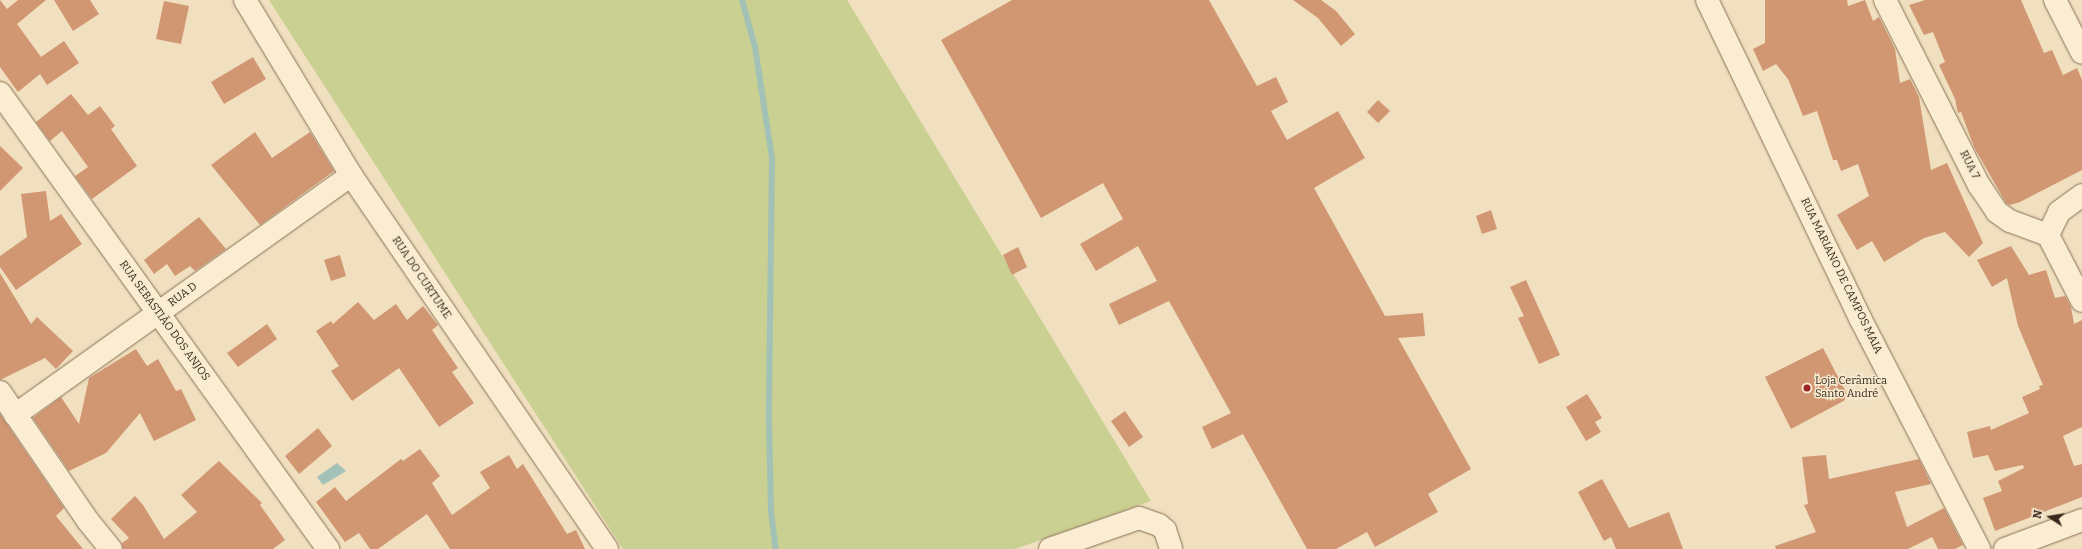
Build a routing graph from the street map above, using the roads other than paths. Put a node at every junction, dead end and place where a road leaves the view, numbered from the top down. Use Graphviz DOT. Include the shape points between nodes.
graph roads {
  1 [pos="245,0"];
  2 [pos="1707,0"];
  3 [pos="1885,0"];
  4 [pos="2055,0"];
  5 [pos="2082,53"];
  6 [pos="0,93"];
  7 [pos="351,175"];
  8 [pos="2082,195"];
  9 [pos="2048,235"];
  10 [pos="2082,300"];
  11 [pos="158,314"];
  12 [pos="0,392"];
  13 [pos="15,415"];
  14 [pos="2082,520"];
  15 [pos="111,549"];
  16 [pos="328,549"];
  17 [pos="606,549"];
  18 [pos="1050,549"];
  19 [pos="1171,549"];
  20 [pos="1979,549"];
  21 [pos="2005,549"];
  1 -- 7 [label="street, RUA DO CURTUME"];
  2 -- 20 [label="street, RUA MARIANO DE CAMPOS MAIA" via="1857,311"];
  3 -- 9 [label="street, RUA 7" via="1979,185 1997,212 2010,221"];
  4 -- 5 [label="street"];
  6 -- 11 [label="street, RUA SEBASTIÃO DOS ANJOS"];
  7 -- 11 [label="street, RUA D"];
  7 -- 17 [label="street, RUA DO CURTUME"];
  8 -- 9 [label="street" via="2059,212"];
  9 -- 10 [label="street"];
  11 -- 13 [label="street, RUA D"];
  11 -- 16 [label="street, RUA SEBASTIÃO DOS ANJOS"];
  12 -- 13 [label="street"];
  13 -- 15 [label="street" via="88,521"];
  14 -- 21 [label="street"];
  18 -- 19 [label="street" via="1138,518 1158,525 1164,530"];
}
